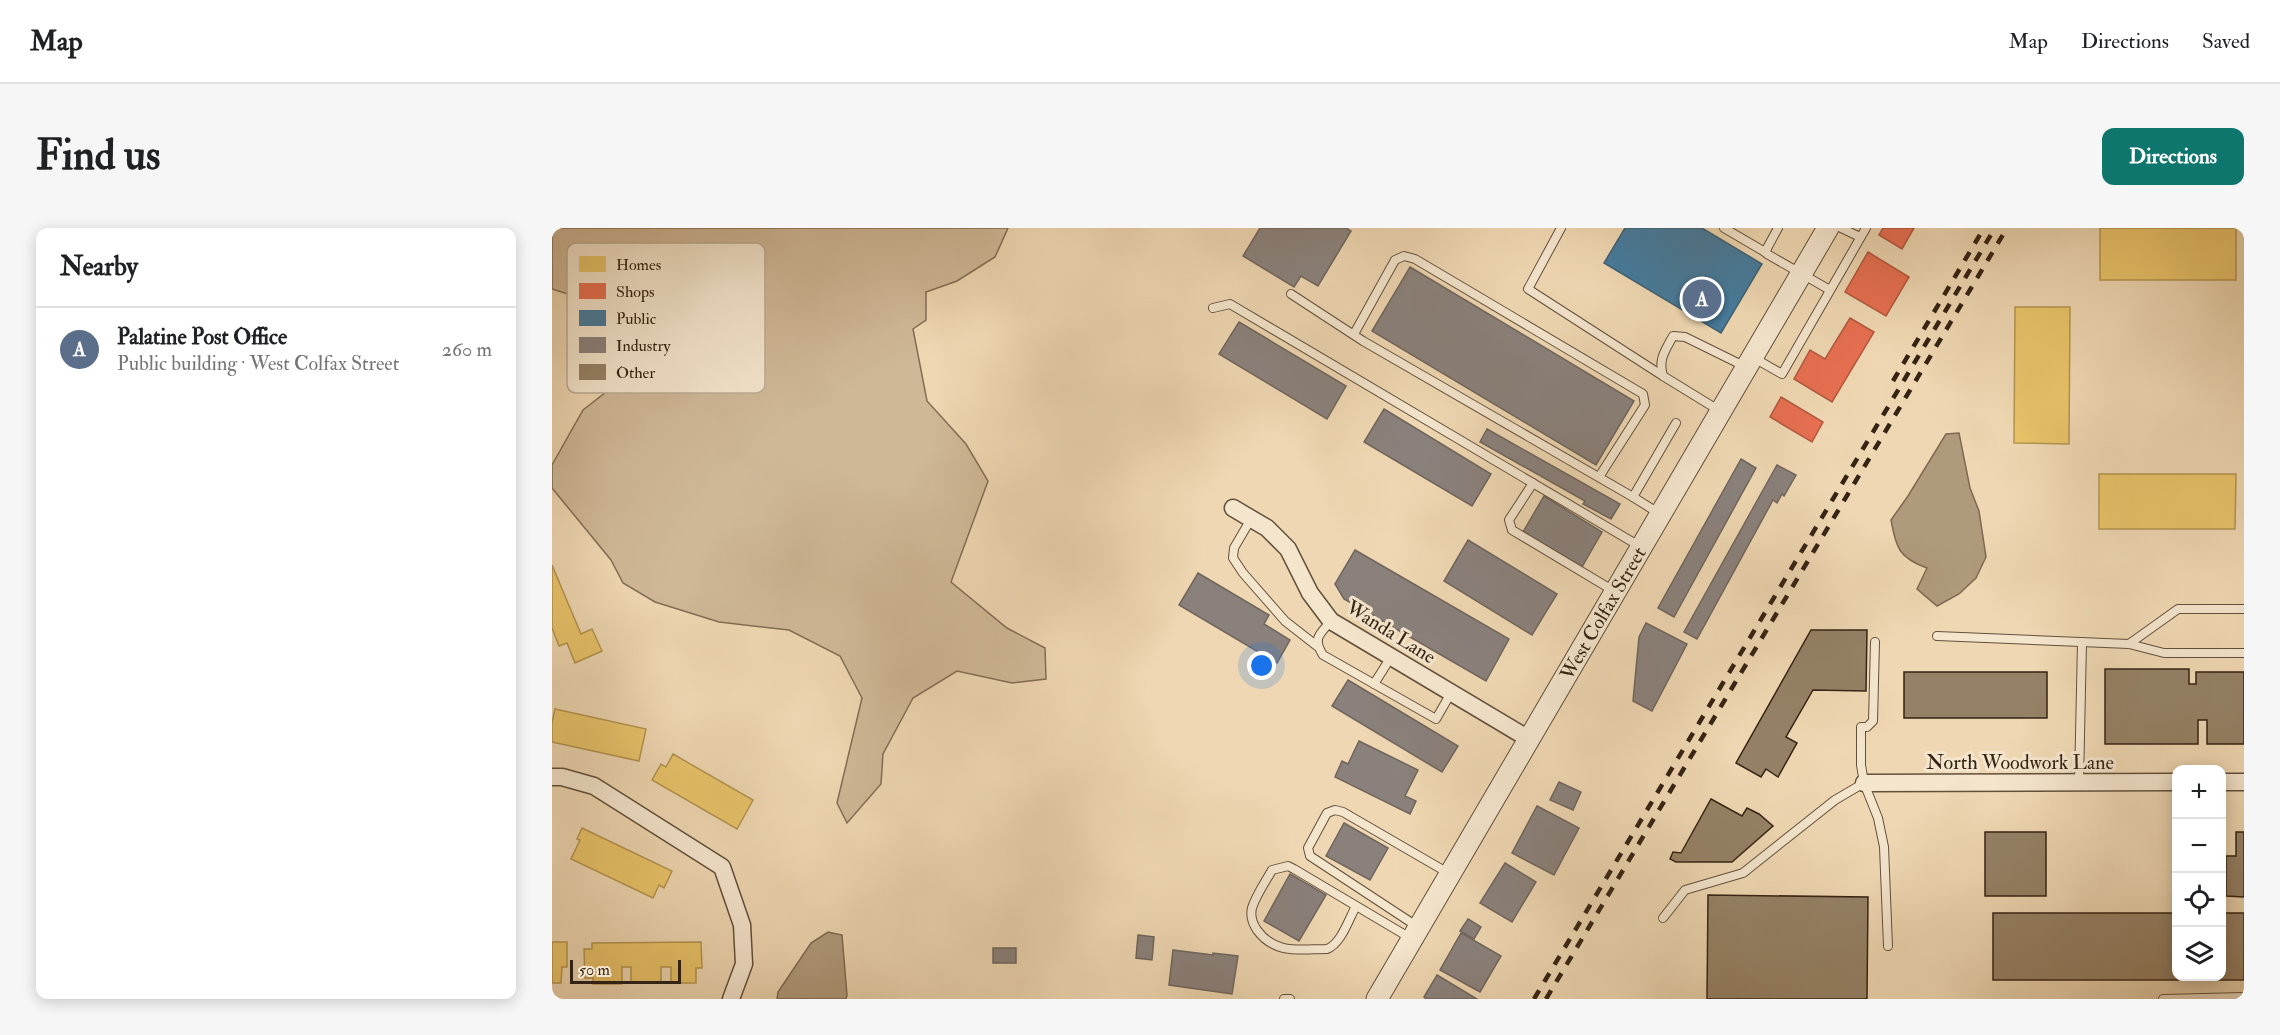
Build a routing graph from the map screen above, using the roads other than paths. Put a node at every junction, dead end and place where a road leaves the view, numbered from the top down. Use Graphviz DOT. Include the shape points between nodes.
graph roads {
  1 [pos="1561,228"];
  2 [pos="1724,228"];
  3 [pos="1778,228"];
  4 [pos="1828,228"];
  5 [pos="1842,228"];
  6 [pos="1866,228"];
  7 [pos="1860,237"];
  8 [pos="1765,252"];
  9 [pos="1800,275"];
  10 [pos="1830,290"];
  11 [pos="1291,294"];
  12 [pos="1213,308"];
  13 [pos="1353,334"];
  14 [pos="1749,362"];
  15 [pos="1663,376"];
  16 [pos="1720,411"];
  17 [pos="1676,423"];
  18 [pos="1599,477"];
  19 [pos="1533,483"];
  20 [pos="1633,497"];
  21 [pos="1233,508"];
  22 [pos="1660,514"];
  23 [pos="1251,519"];
  24 [pos="1641,547"];
  25 [pos="1615,592"];
  26 [pos="2244,609"];
  27 [pos="1331,621"];
  28 [pos="1937,636"];
  29 [pos="1875,642"];
  30 [pos="2082,642"];
  31 [pos="2129,644"];
  32 [pos="1317,646"];
  33 [pos="2244,653"];
  34 [pos="1391,657"];
  35 [pos="1374,684"];
  36 [pos="1451,693"];
  37 [pos="1529,739"];
  38 [pos="552,777"];
  39 [pos="2172,782"];
  40 [pos="2226,782"];
  41 [pos="2244,782"];
  42 [pos="1864,783"];
  43 [pos="2079,783"];
  44 [pos="1450,875"];
  45 [pos="1356,906"];
  46 [pos="1663,918"];
  47 [pos="1416,934"];
  48 [pos="1888,946"];
  49 [pos="2244,997"];
  50 [pos="731,999"];
  51 [pos="1284,999"];
  52 [pos="1290,999"];
  53 [pos="1377,999"];
  54 [pos="2163,999"];
  1 -- 15 [label="lane" via="1528,289"];
  2 -- 8 [label="lane"];
  3 -- 8 [label="lane"];
  4 -- 9 [label="street, West Colfax Street"];
  5 -- 7 [label="lane"];
  6 -- 7 [label="lane"];
  7 -- 10 [label="lane"];
  8 -- 9 [label="lane"];
  9 -- 10 [label="lane"];
  9 -- 14 [label="street, West Colfax Street"];
  10 -- 14 [label="lane" via="1782,374"];
  11 -- 13 [label="lane"];
  12 -- 19 [label="lane" via="1230,304"];
  13 -- 18 [label="lane"];
  13 -- 18 [label="lane" via="1395,260 1404,256 1415,259 1644,394 1645,405"];
  14 -- 15 [label="lane" via="1677,335 1662,356"];
  14 -- 16 [label="street, West Colfax Street"];
  15 -- 16 [label="lane"];
  16 -- 22 [label="street, West Colfax Street"];
  17 -- 20 [label="lane"];
  18 -- 20 [label="lane"];
  19 -- 24 [label="lane"];
  19 -- 25 [label="lane" via="1509,520 1512,530"];
  20 -- 22 [label="lane"];
  21 -- 23 [label="street, Wanda Lane"];
  22 -- 24 [label="street, West Colfax Street"];
  23 -- 27 [label="street, Wanda Lane" via="1267,528 1288,549 1310,593"];
  23 -- 32 [label="lane" via="1234,548 1233,558 1285,621"];
  24 -- 25 [label="street, West Colfax Street"];
  25 -- 37 [label="street, West Colfax Street"];
  26 -- 31 [label="lane" via="2178,609"];
  27 -- 32 [label="lane" via="1317,637"];
  27 -- 34 [label="street, Wanda Lane"];
  28 -- 30 [label="lane"];
  29 -- 42 [label="lane" via="1873,721 1861,727"];
  30 -- 31 [label="lane"];
  30 -- 43 [label="lane"];
  31 -- 33 [label="lane" via="2164,653"];
  32 -- 35 [label="lane" via="1323,655"];
  34 -- 35 [label="lane"];
  34 -- 36 [label="street, Wanda Lane"];
  35 -- 36 [label="lane" via="1436,719"];
  36 -- 37 [label="street, Wanda Lane"];
  37 -- 44 [label="street, West Colfax Street"];
  38 -- 50 [label="street" via="594,786 722,867 742,925 744,964"];
  39 -- 43 [label="street, North Woodwork Lane"];
  40 -- 41 [label="street"];
  42 -- 43 [label="street, North Woodwork Lane"];
  42 -- 46 [label="lane" via="1835,800 1743,873 1685,890"];
  42 -- 48 [label="lane" via="1884,847"];
  44 -- 47 [label="street, West Colfax Street"];
  44 -- 47 [label="lane" via="1343,812 1327,813 1308,848 1310,856"];
  45 -- 45 [label="lane" via="1288,866 1272,870 1252,906 1252,914 1257,931 1279,949 1327,949 1337,941"];
  45 -- 47 [label="lane"];
  47 -- 53 [label="street, West Colfax Street"];
  49 -- 54 [label="lane"];
  51 -- 52 [label="lane"];
}
